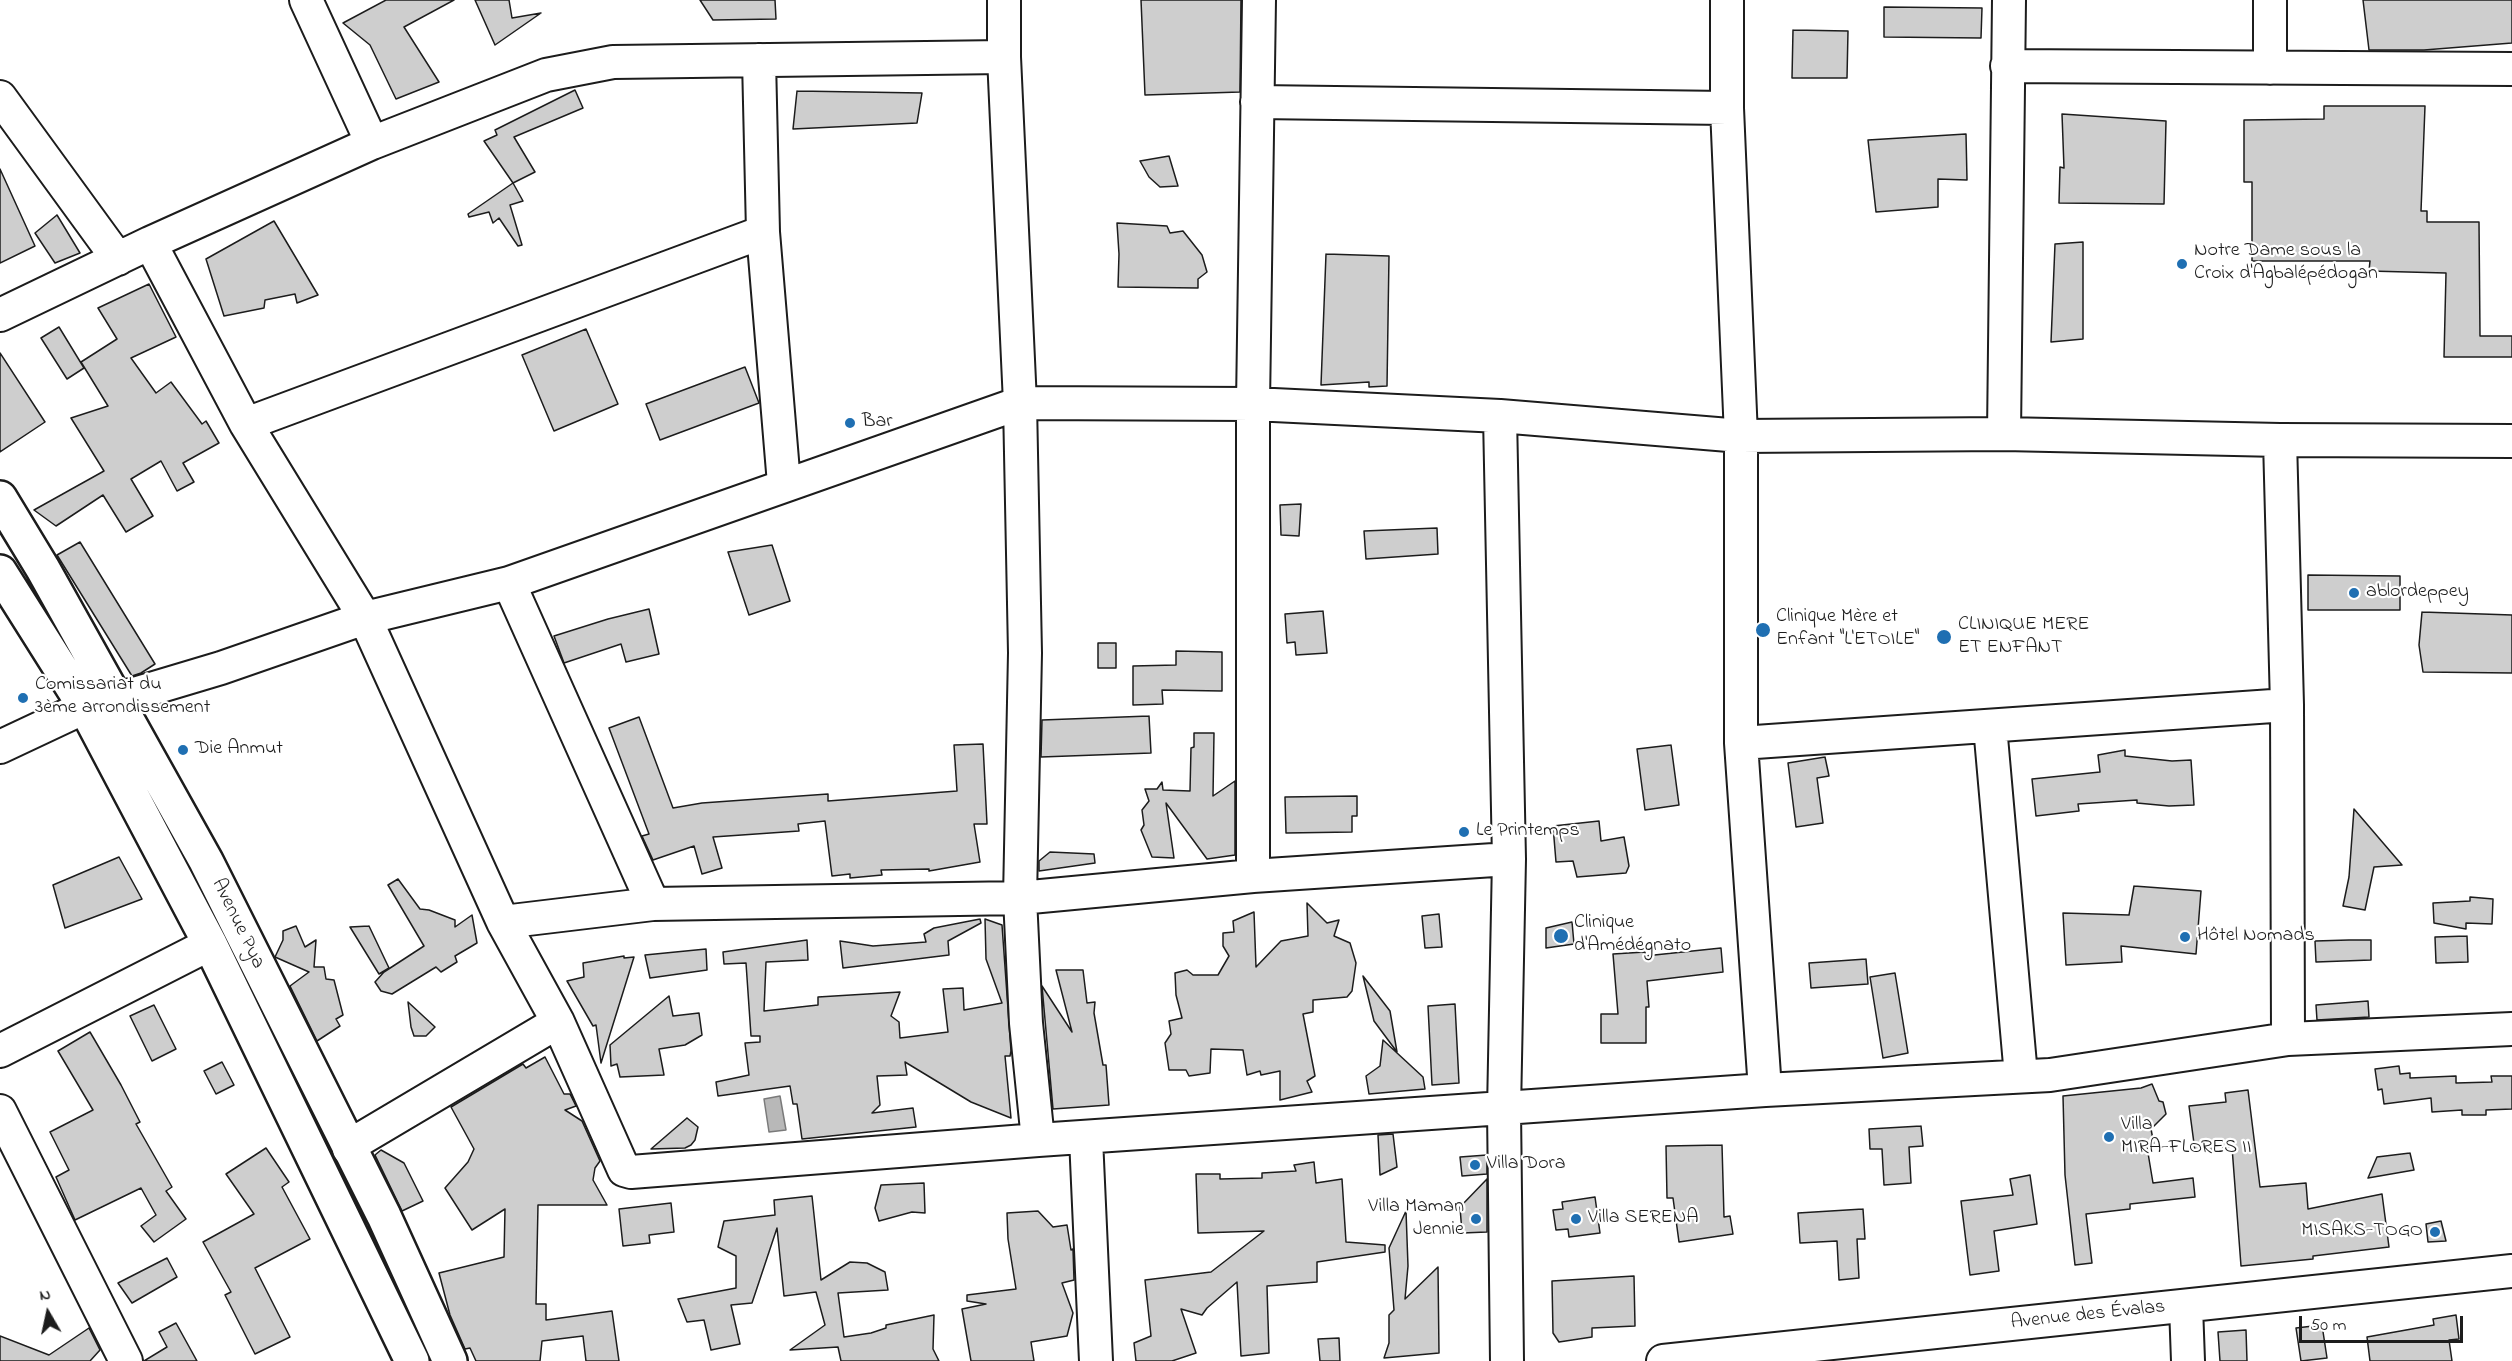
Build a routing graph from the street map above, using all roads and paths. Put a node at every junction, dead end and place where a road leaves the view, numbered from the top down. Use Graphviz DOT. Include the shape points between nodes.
graph roads {
  1 [pos="306,0"];
  2 [pos="1004,0"];
  3 [pos="1259,0"];
  4 [pos="1727,0"];
  5 [pos="2008,0"];
  6 [pos="2270,0"];
  7 [pos="1004,57"];
  8 [pos="759,60"];
  9 [pos="2007,66"];
  10 [pos="2270,68"];
  11 [pos="2512,69"];
  12 [pos="0,97"];
  13 [pos="1257,102"];
  14 [pos="1727,108"];
  15 [pos="372,143"];
  16 [pos="763,232"];
  17 [pos="150,243"];
  18 [pos="118,259"];
  19 [pos="0,315"];
  20 [pos="1020,403"];
  21 [pos="1253,404"];
  22 [pos="1500,416"];
  23 [pos="246,424"];
  24 [pos="2004,434"];
  25 [pos="1741,436"];
  26 [pos="2280,440"];
  27 [pos="2512,441"];
  28 [pos="784,484"];
  29 [pos="0,498"];
  30 [pos="0,572"];
  31 [pos="509,583"];
  32 [pos="365,618"];
  33 [pos="100,704"];
  34 [pos="2287,705"];
  35 [pos="1990,726"];
  36 [pos="1741,743"];
  37 [pos="0,747"];
  38 [pos="1509,859"];
  39 [pos="1253,876"];
  40 [pos="1020,898"];
  41 [pos="653,904"];
  42 [pos="503,922"];
  43 [pos="210,944"];
  44 [pos="558,1022"];
  45 [pos="2512,1029"];
  46 [pos="2288,1038"];
  47 [pos="0,1052"];
  48 [pos="2021,1076"];
  49 [pos="1765,1090"];
  50 [pos="1504,1110"];
  51 [pos="0,1111"];
  52 [pos="1086,1138"];
  53 [pos="1038,1140"];
  54 [pos="349,1149"];
  55 [pos="2512,1271"];
  56 [pos="2187,1306"];
  57 [pos="126,1361"];
  58 [pos="412,1361"];
  59 [pos="450,1361"];
  60 [pos="1096,1361"];
  61 [pos="1507,1361"];
  62 [pos="1663,1361"];
  63 [pos="2188,1361"];
  1 -- 15 [label="street"];
  2 -- 7 [label="street"];
  3 -- 13 [label="street"];
  4 -- 14 [label="street"];
  5 -- 9 [label="street"];
  6 -- 10 [label="street"];
  7 -- 8 [label="street"];
  7 -- 20 [label="street"];
  8 -- 15 [label="street" via="613,62 568,69"];
  8 -- 16 [label="street"];
  9 -- 10 [label="street"];
  9 -- 24 [label="street"];
  10 -- 11 [label="street"];
  12 -- 18 [label="street"];
  13 -- 14 [label="street"];
  13 -- 21 [label="street"];
  14 -- 25 [label="street"];
  15 -- 17 [label="street"];
  16 -- 23 [label="street"];
  16 -- 28 [label="street"];
  17 -- 18 [label="street"];
  17 -- 23 [label="street"];
  18 -- 19 [label="street"];
  20 -- 21 [label="street"];
  20 -- 28 [label="street"];
  20 -- 40 [label="street" via="1025,653"];
  21 -- 22 [label="street"];
  21 -- 39 [label="street"];
  22 -- 25 [label="street"];
  22 -- 38 [label="street"];
  23 -- 32 [label="street"];
  24 -- 25 [label="street"];
  24 -- 26 [label="street"];
  25 -- 36 [label="street"];
  26 -- 27 [label="street"];
  26 -- 34 [label="street"];
  28 -- 31 [label="street"];
  29 -- 33 [label="main road, Avenue Pya" via="43,569"];
  30 -- 33 [label="main road, Avenue Pya"];
  31 -- 32 [label="street"];
  31 -- 41 [label="street"];
  32 -- 33 [label="street"];
  32 -- 42 [label="street"];
  33 -- 37 [label="street"];
  33 -- 43 [label="main road, Avenue Pya"];
  33 -- 54 [label="main road, Avenue Pya" via="206,861"];
  34 -- 35 [label="street"];
  34 -- 46 [label="street"];
  35 -- 36 [label="street"];
  35 -- 48 [label="street"];
  36 -- 49 [label="street"];
  38 -- 39 [label="street"];
  38 -- 50 [label="street"];
  39 -- 40 [label="street"];
  40 -- 41 [label="street"];
  40 -- 53 [label="street" via="1026,1023"];
  41 -- 42 [label="street"];
  42 -- 44 [label="street"];
  43 -- 47 [label="street"];
  43 -- 58 [label="main road, Avenue Pya"];
  44 -- 53 [label="street" via="624,1170 631,1172"];
  44 -- 54 [label="street"];
  45 -- 46 [label="street"];
  46 -- 48 [label="street" via="2050,1075"];
  48 -- 49 [label="street"];
  49 -- 50 [label="street"];
  50 -- 52 [label="street"];
  50 -- 61 [label="street"];
  51 -- 57 [label="street"];
  52 -- 53 [label="street"];
  52 -- 60 [label="street"];
  54 -- 59 [label="main road, Avenue Pya"];
  55 -- 56 [label="street, Avenue des Évalas"];
  56 -- 62 [label="street, Avenue des Évalas"];
  56 -- 63 [label="street"];
}
